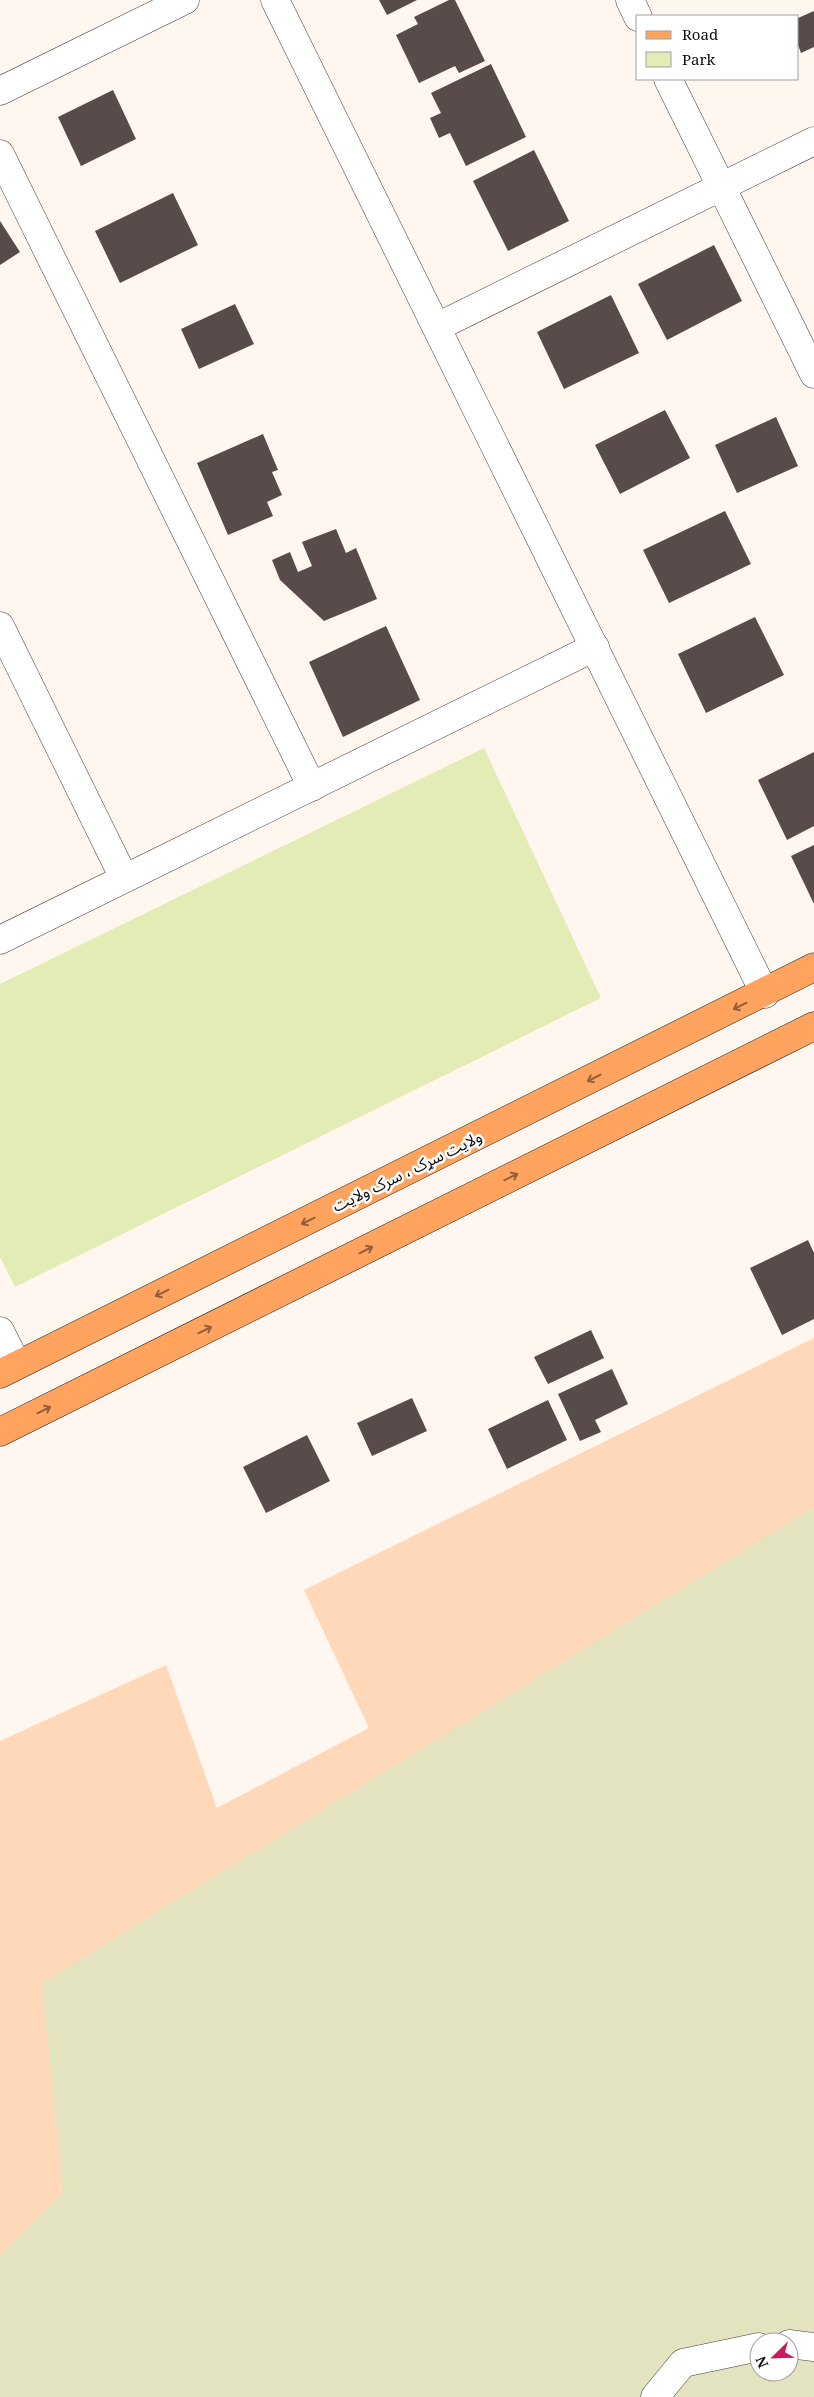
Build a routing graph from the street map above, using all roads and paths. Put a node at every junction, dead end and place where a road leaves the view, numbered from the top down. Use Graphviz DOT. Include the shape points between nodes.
graph roads {
  1 [pos="185,0"];
  2 [pos="275,0"];
  3 [pos="630,0"];
  4 [pos="638,15"];
  5 [pos="669,80"];
  6 [pos="0,91"];
  7 [pos="814,141"];
  8 [pos="0,154"];
  9 [pos="722,186"];
  10 [pos="437,327"];
  11 [pos="814,374"];
  12 [pos="0,626"];
  13 [pos="595,648"];
  14 [pos="312,787"];
  15 [pos="124,878"];
  16 [pos="0,940"];
  17 [pos="814,967"];
  18 [pos="765,994"];
  19 [pos="814,1026"];
  20 [pos="0,1331"];
  21 [pos="8,1369"];
  22 [pos="0,1432"];
  23 [pos="799,2345"];
  24 [pos="814,2347"];
  25 [pos="749,2349"];
  26 [pos="654,2397"];
  1 -- 6 [label="street"];
  2 -- 10 [label="street"];
  3 -- 4 [label="street"];
  5 -- 9 [label="street"];
  7 -- 9 [label="street"];
  8 -- 14 [label="street"];
  9 -- 10 [label="street"];
  9 -- 11 [label="street"];
  10 -- 13 [label="street"];
  12 -- 15 [label="street"];
  13 -- 14 [label="street"];
  13 -- 18 [label="street"];
  14 -- 15 [label="street"];
  15 -- 16 [label="street"];
  17 -- 18 [label="main road, ولایت سړک ، سرک ولایت"];
  18 -- 21 [label="main road, ولایت سړک ، سرک ولایت, one-way"];
  22 -- 19 [label="main road, one-way"];
  20 -- 21 [label="street"];
  23 -- 24 [label="street"];
  25 -- 26 [label="street" via="683,2363"];
}
